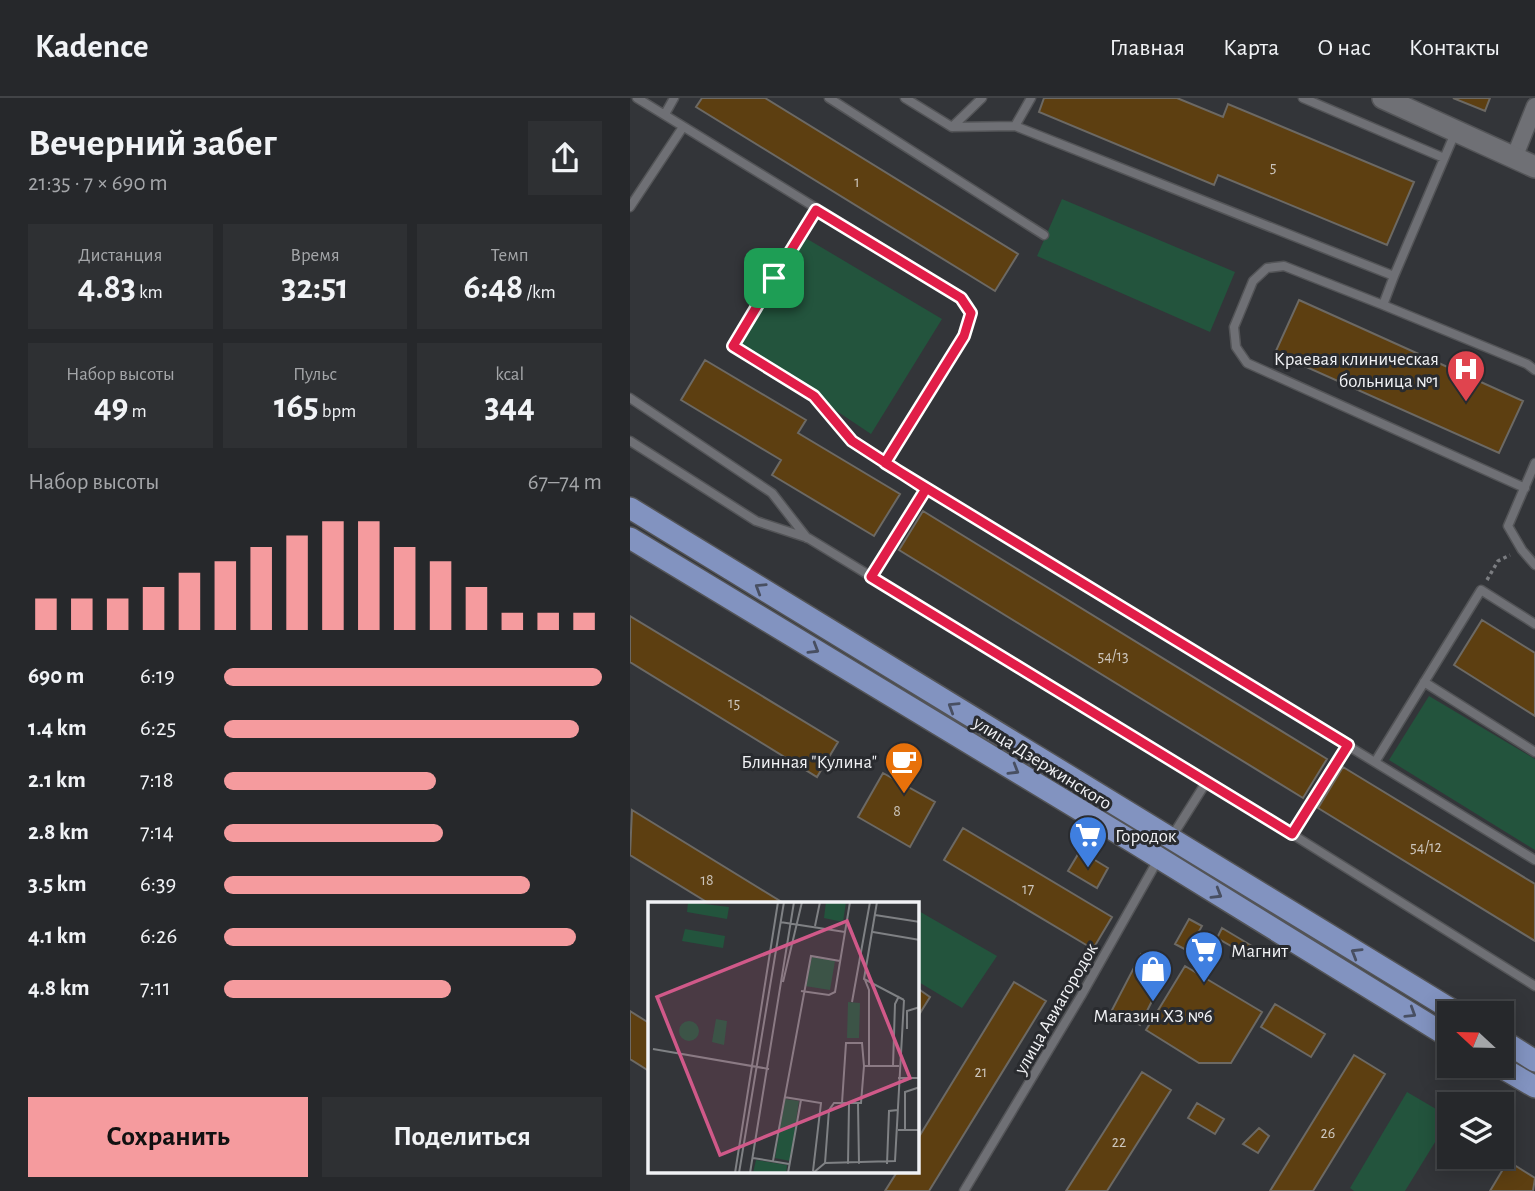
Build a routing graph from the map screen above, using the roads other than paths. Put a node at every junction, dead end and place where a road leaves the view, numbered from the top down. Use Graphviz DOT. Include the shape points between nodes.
graph roads {
  1 [pos="637,98"];
  2 [pos="674,98"];
  3 [pos="829,98"];
  4 [pos="905,98"];
  5 [pos="982,98"];
  6 [pos="1031,98"];
  7 [pos="1303,98"];
  8 [pos="1383,98"];
  9 [pos="1535,106"];
  10 [pos="664,114"];
  11 [pos="1015,126"];
  12 [pos="683,127"];
  13 [pos="952,127"];
  14 [pos="1456,131"];
  15 [pos="1444,158"];
  16 [pos="1514,158"];
  17 [pos="1535,167"];
  18 [pos="630,208"];
  19 [pos="816,210"];
  20 [pos="1044,235"];
  21 [pos="1394,276"];
  22 [pos="1383,305"];
  23 [pos="1535,370"];
  24 [pos="630,398"];
  25 [pos="630,441"];
  26 [pos="885,463"];
  27 [pos="1535,463"];
  28 [pos="1525,488"];
  29 [pos="926,489"];
  30 [pos="630,508"];
  31 [pos="630,538"];
  32 [pos="808,538"];
  33 [pos="1535,565"];
  34 [pos="871,577"];
  35 [pos="1535,624"];
  36 [pos="1424,682"];
  37 [pos="1348,745"];
  38 [pos="1535,752"];
  39 [pos="1375,762"];
  40 [pos="1207,780"];
  41 [pos="1292,834"];
  42 [pos="1170,840"];
  43 [pos="1158,859"];
  44 [pos="1535,860"];
  45 [pos="1535,986"];
  46 [pos="1437,1001"];
  47 [pos="1437,1030"];
  48 [pos="1514,1048"];
  49 [pos="1535,1061"];
  50 [pos="1514,1075"];
  51 [pos="1535,1087"];
  52 [pos="964,1191"];
  1 -- 10 [label="lane"];
  2 -- 10 [label="lane"];
  3 -- 20 [label="lane"];
  4 -- 13 [label="lane"];
  5 -- 13 [label="lane"];
  6 -- 11 [label="lane"];
  7 -- 15 [label="lane"];
  8 -- 14 [label="street"];
  9 -- 16 [label="street"];
  10 -- 12 [label="lane"];
  11 -- 13 [label="lane"];
  11 -- 21 [label="lane"];
  12 -- 18 [label="lane"];
  12 -- 19 [label="lane"];
  14 -- 15 [label="lane"];
  14 -- 16 [label="street"];
  15 -- 21 [label="lane"];
  16 -- 17 [label="street"];
  19 -- 26 [label="lane" via="733,346 814,396 852,441"];
  19 -- 26 [label="lane" via="961,298 971,313 964,336"];
  21 -- 22 [label="lane"];
  22 -- 23 [label="lane"];
  22 -- 28 [label="lane" via="1283,266 1267,268 1253,281 1234,327 1236,347 1247,363"];
  24 -- 32 [label="lane" via="772,493"];
  25 -- 32 [label="lane" via="756,521"];
  26 -- 29 [label="lane"];
  27 -- 28 [label="lane"];
  28 -- 33 [label="lane" via="1508,526"];
  29 -- 34 [label="lane"];
  29 -- 37 [label="lane"];
  42 -- 30 [label="main road, улица Дзержинского, one-way"];
  31 -- 43 [label="main road, улица Дзержинского, one-way"];
  32 -- 34 [label="lane"];
  34 -- 40 [label="lane"];
  35 -- 36 [label="lane" via="1481,590"];
  36 -- 38 [label="lane"];
  36 -- 39 [label="lane"];
  37 -- 39 [label="lane"];
  37 -- 41 [label="lane"];
  39 -- 44 [label="lane"];
  40 -- 41 [label="lane"];
  40 -- 42 [label="lane, улица Авиагородок"];
  41 -- 45 [label="lane"];
  42 -- 43 [label="lane, улица Авиагородок"];
  46 -- 42 [label="main road, улица Дзержинского, one-way"];
  43 -- 47 [label="main road, улица Дзержинского, one-way"];
  43 -- 52 [label="lane, улица Авиагородок"];
  48 -- 49 [label="main road"];
  50 -- 51 [label="main road"];
}
